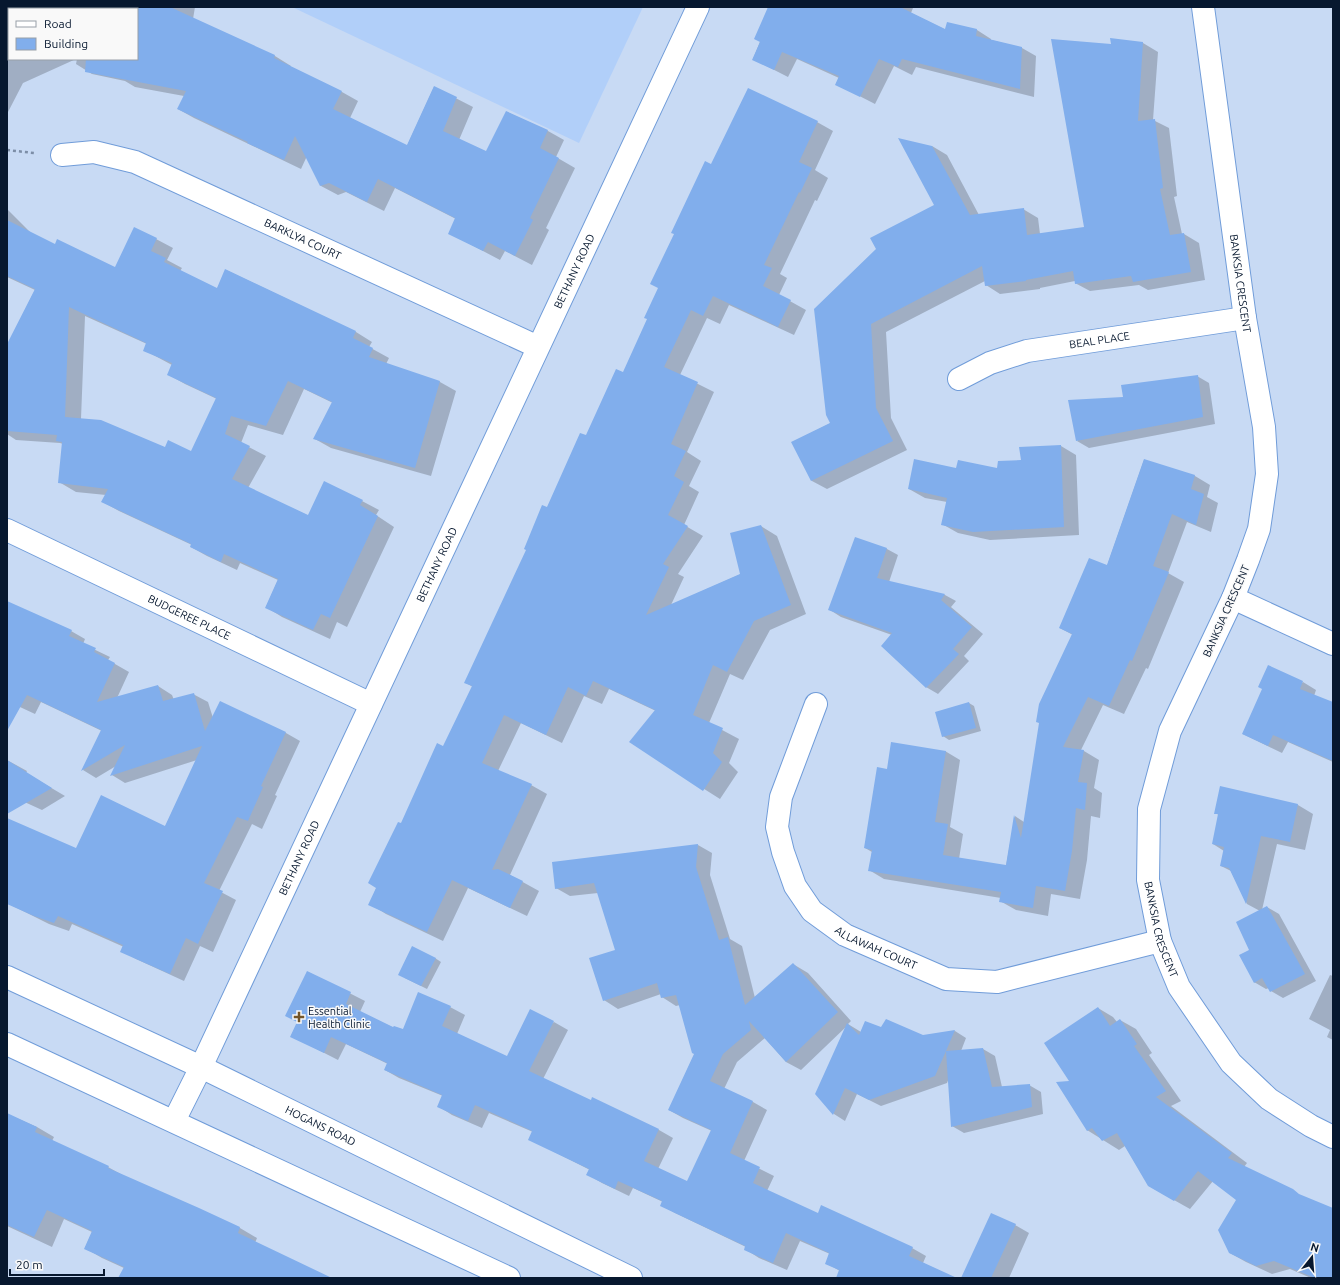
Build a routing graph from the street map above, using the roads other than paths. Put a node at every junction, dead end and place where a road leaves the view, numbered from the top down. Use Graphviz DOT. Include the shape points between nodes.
graph roads {
  1 [pos="698,7"];
  2 [pos="1203,7"];
  3 [pos="62,155"];
  4 [pos="1245,318"];
  5 [pos="538,347"];
  6 [pos="959,379"];
  7 [pos="7,530"];
  8 [pos="1233,598"];
  9 [pos="1333,644"];
  10 [pos="371,704"];
  11 [pos="816,704"];
  12 [pos="1160,941"];
  13 [pos="7,978"];
  14 [pos="7,1044"];
  15 [pos="201,1067"];
  16 [pos="174,1121"];
  17 [pos="1333,1137"];
  18 [pos="509,1278"];
  19 [pos="631,1278"];
  1 -- 5 [label="street, BETHANY ROAD"];
  2 -- 4 [label="street, BANKSIA CRESCENT"];
  3 -- 5 [label="street, BARKLYA COURT" via="94,152 135,162"];
  4 -- 6 [label="street, BEAL PLACE" via="1027,351 990,363"];
  4 -- 8 [label="street, BANKSIA CRESCENT" via="1264,427 1267,474 1259,529"];
  5 -- 10 [label="street, BETHANY ROAD"];
  7 -- 10 [label="street, BUDGEREE PLACE"];
  8 -- 9 [label="street"];
  8 -- 12 [label="street, BANKSIA CRESCENT" via="1170,731 1149,809 1148,880"];
  10 -- 15 [label="street, BETHANY ROAD"];
  11 -- 12 [label="street, ALLAWAH COURT" via="780,797 777,826 795,886 812,911 845,935 946,979 996,982"];
  12 -- 17 [label="street, BANKSIA CRESCENT" via="1179,987 1231,1063 1269,1099"];
  13 -- 15 [label="street, HOGANS ROAD"];
  14 -- 16 [label="street"];
  15 -- 16 [label="street, BETHANY ROAD"];
  15 -- 19 [label="street, HOGANS ROAD"];
  16 -- 18 [label="street"];
}
